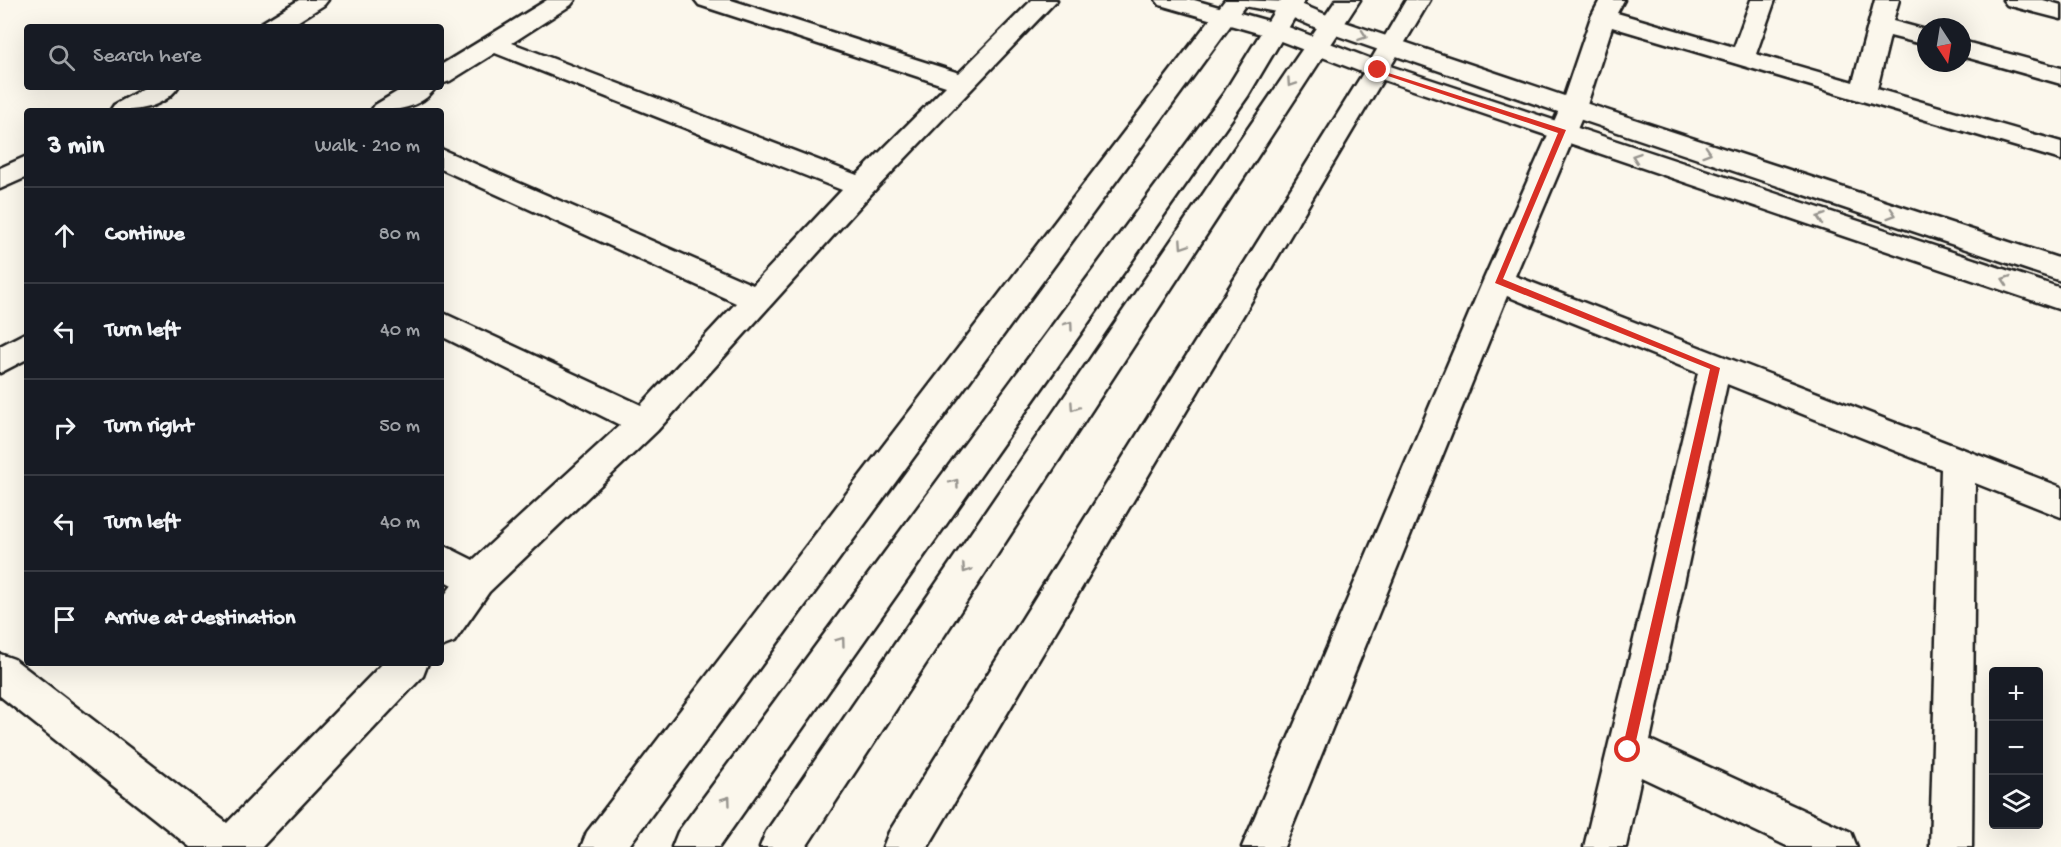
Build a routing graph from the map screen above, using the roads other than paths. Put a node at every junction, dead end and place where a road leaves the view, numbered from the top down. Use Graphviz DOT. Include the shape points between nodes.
graph roads {
  1 [pos="316,0"];
  2 [pos="563,0"];
  3 [pos="707,0"];
  4 [pos="1045,0"];
  5 [pos="1168,0"];
  6 [pos="1418,0"];
  7 [pos="1763,0"];
  8 [pos="1887,0"];
  9 [pos="2015,0"];
  10 [pos="1236,6"];
  11 [pos="1608,8"];
  12 [pos="1285,12"];
  13 [pos="2061,12"];
  14 [pos="277,24"];
  15 [pos="1331,24"];
  16 [pos="1879,25"];
  17 [pos="1917,36"];
  18 [pos="493,44"];
  19 [pos="1971,51"];
  20 [pos="1742,57"];
  21 [pos="1385,58"];
  22 [pos="444,74"];
  23 [pos="2061,76"];
  24 [pos="964,83"];
  25 [pos="160,90"];
  26 [pos="418,90"];
  27 [pos="1863,92"];
  28 [pos="128,108"];
  29 [pos="389,108"];
  30 [pos="1568,120"];
  31 [pos="2061,151"];
  32 [pos="444,159"];
  33 [pos="24,167"];
  34 [pos="0,180"];
  35 [pos="861,188"];
  36 [pos="2061,270"];
  37 [pos="1498,281"];
  38 [pos="756,299"];
  39 [pos="2061,299"];
  40 [pos="444,324"];
  41 [pos="24,346"];
  42 [pos="0,361"];
  43 [pos="1715,368"];
  44 [pos="645,422"];
  45 [pos="1958,461"];
  46 [pos="2061,502"];
  47 [pos="444,562"];
  48 [pos="476,581"];
  49 [pos="444,626"];
  50 [pos="406,666"];
  51 [pos="0,672"];
  52 [pos="1628,750"];
  53 [pos="224,847"];
  54 [pos="233,847"];
  55 [pos="602,847"];
  56 [pos="693,847"];
  57 [pos="781,847"];
  58 [pos="904,847"];
  59 [pos="1263,847"];
  60 [pos="1605,847"];
  61 [pos="1836,847"];
  62 [pos="1951,847"];
  1 -- 14 [label="street"];
  2 -- 18 [label="street"];
  3 -- 24 [label="street"];
  4 -- 24 [label="street"];
  5 -- 10 [label="street"];
  6 -- 21 [label="street"];
  7 -- 20 [label="street"];
  8 -- 16 [label="street"];
  9 -- 13 [label="street"];
  10 -- 12 [label="street"];
  10 -- 55 [label="street"];
  11 -- 20 [label="street"];
  11 -- 30 [label="street"];
  12 -- 15 [label="street"];
  56 -- 12 [label="street, one-way" via="1235,96"];
  15 -- 21 [label="street"];
  15 -- 57 [label="street, one-way"];
  16 -- 17 [label="street"];
  16 -- 27 [label="street"];
  18 -- 22 [label="street"];
  18 -- 35 [label="street"];
  19 -- 23 [label="street"];
  20 -- 27 [label="street"];
  21 -- 30 [label="street"];
  21 -- 58 [label="street"];
  24 -- 35 [label="street"];
  25 -- 28 [label="street"];
  26 -- 29 [label="street"];
  27 -- 31 [label="street"];
  30 -- 36 [label="street, one-way"];
  30 -- 37 [label="street"];
  39 -- 30 [label="street, one-way"];
  32 -- 38 [label="street"];
  33 -- 34 [label="street"];
  35 -- 38 [label="street"];
  37 -- 43 [label="street"];
  37 -- 59 [label="street"];
  38 -- 44 [label="street"];
  40 -- 44 [label="street"];
  41 -- 42 [label="street"];
  43 -- 45 [label="street"];
  43 -- 52 [label="street"];
  44 -- 48 [label="street"];
  45 -- 46 [label="street"];
  45 -- 62 [label="street"];
  47 -- 48 [label="street"];
  48 -- 49 [label="street"];
  50 -- 54 [label="street"];
  51 -- 53 [label="street"];
  52 -- 60 [label="street"];
  52 -- 61 [label="street"];
}
